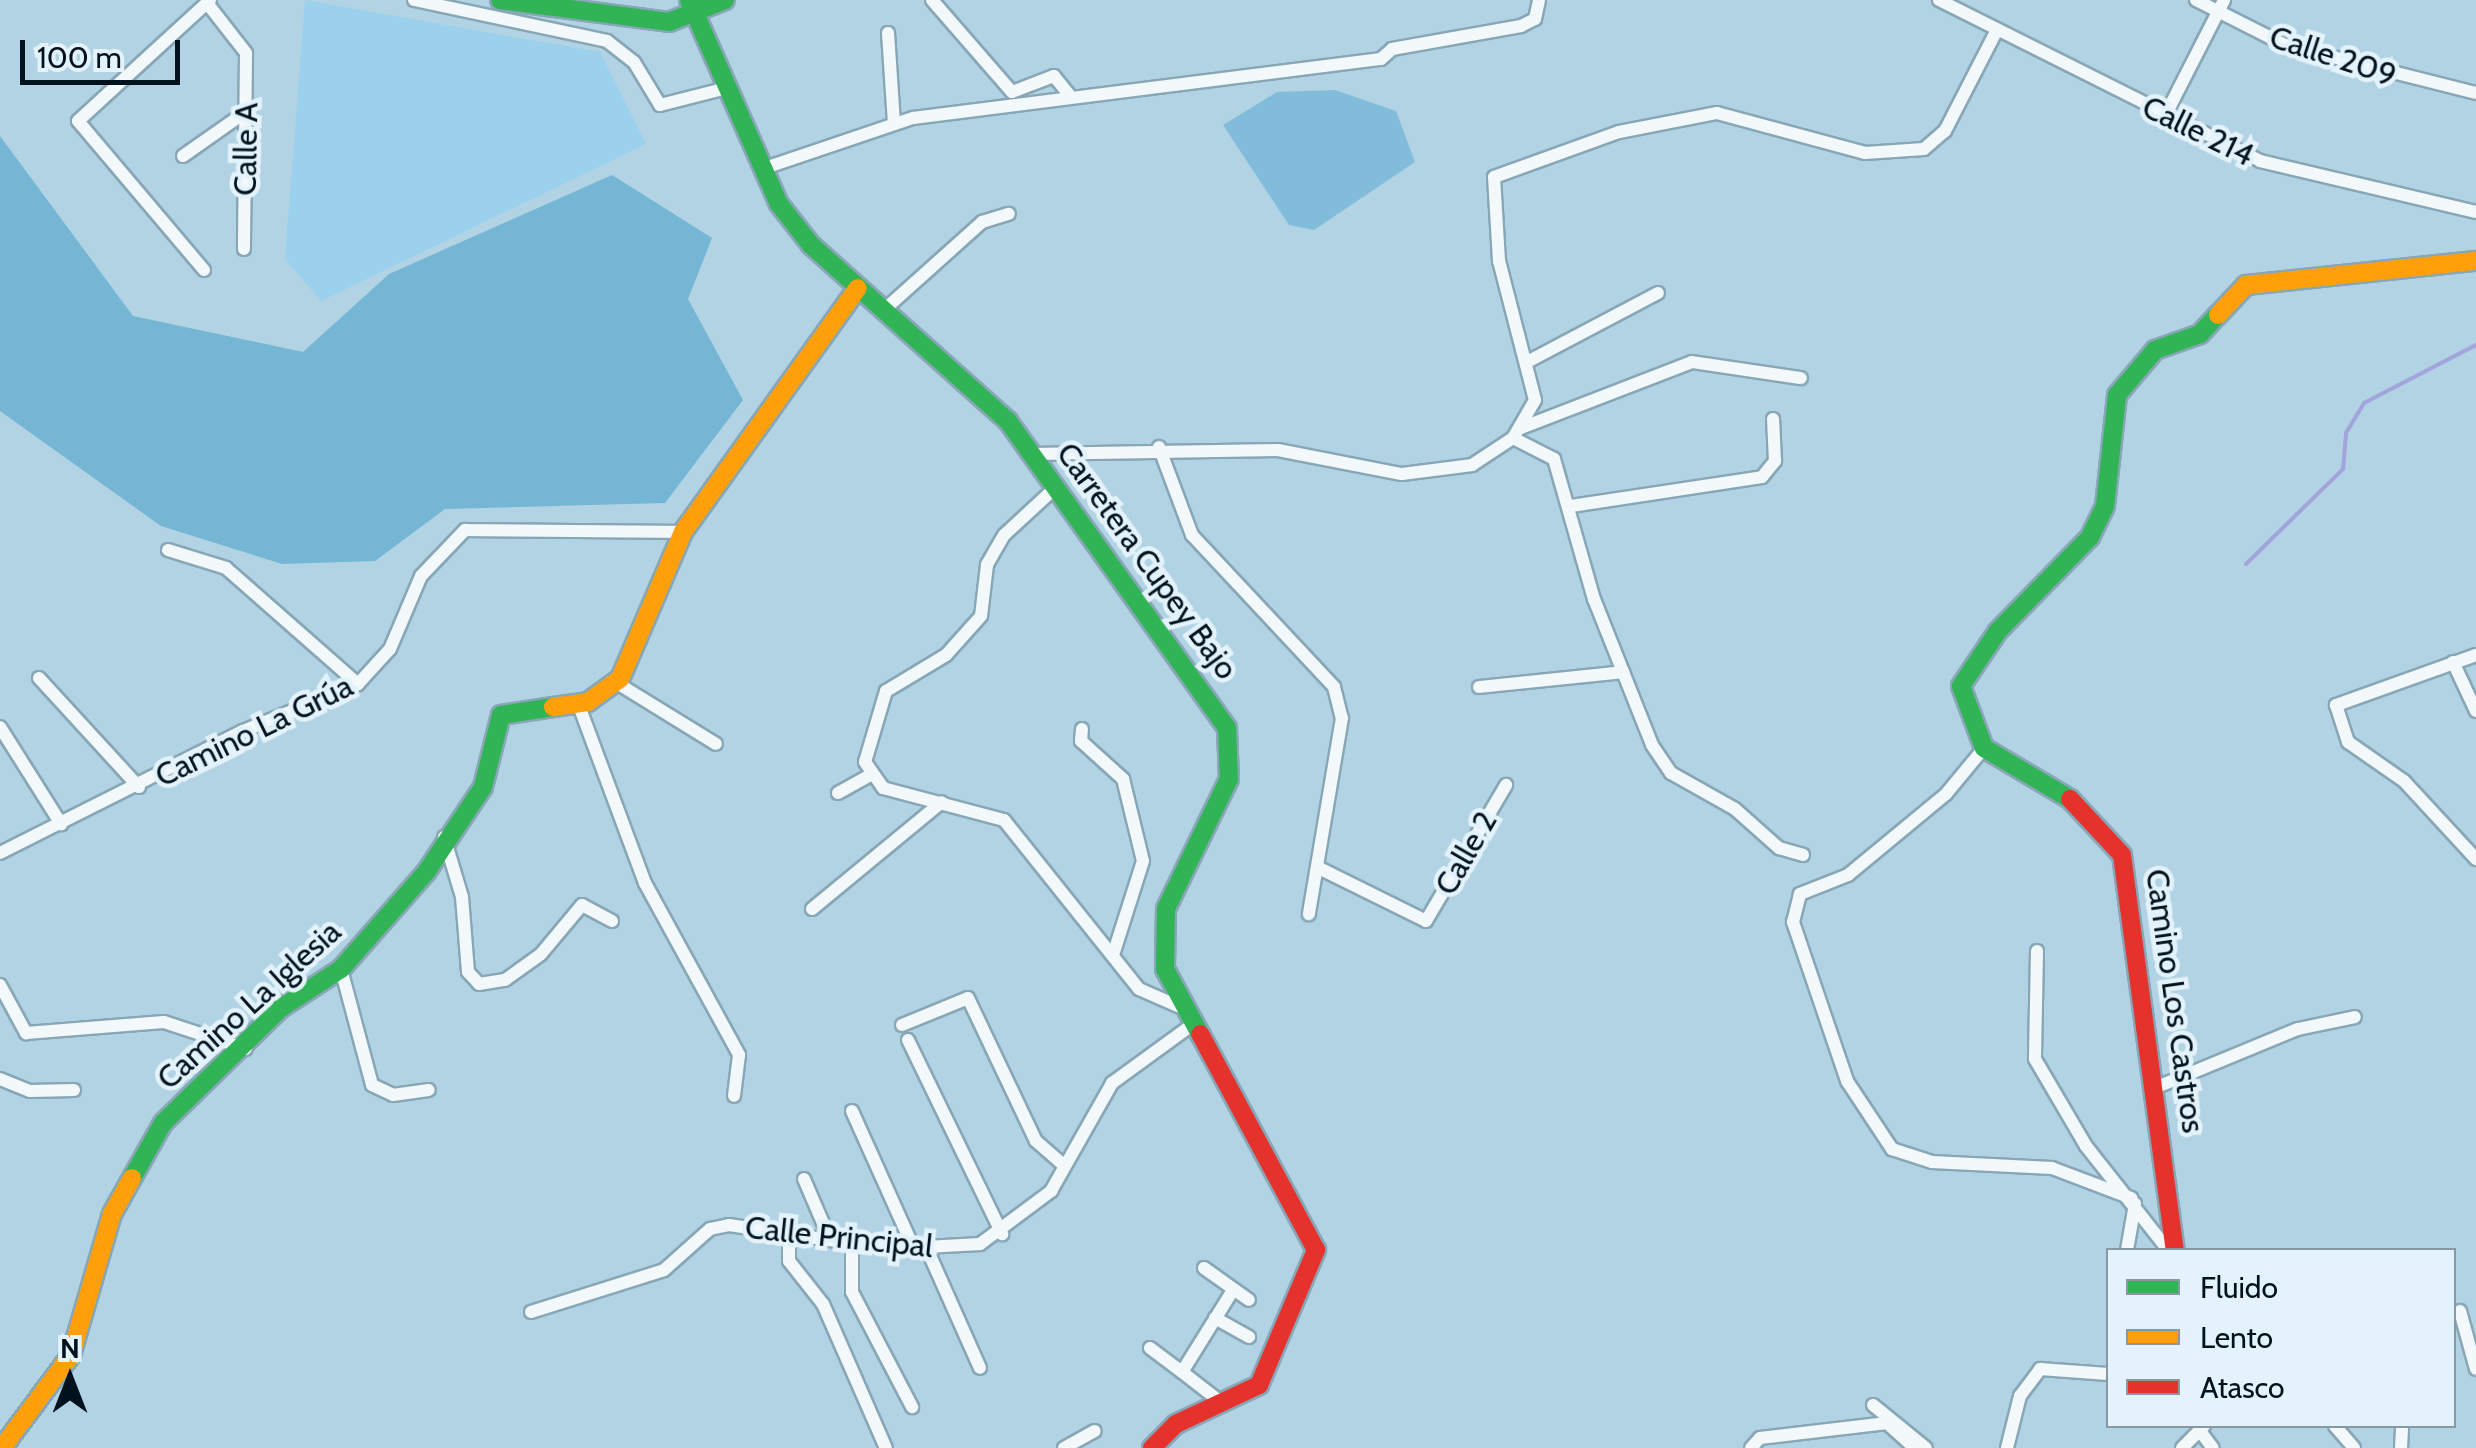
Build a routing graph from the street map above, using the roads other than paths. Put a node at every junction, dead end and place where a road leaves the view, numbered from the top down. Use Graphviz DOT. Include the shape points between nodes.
graph roads {
  1 [pos="414,0"];
  2 [pos="500,0"];
  3 [pos="725,0"];
  4 [pos="932,0"];
  5 [pos="1539,0"];
  6 [pos="1938,0"];
  7 [pos="2196,0"];
  8 [pos="208,2"];
  9 [pos="2222,6"];
  10 [pos="692,8"];
  11 [pos="1997,30"];
  12 [pos="888,34"];
  13 [pos="723,88"];
  14 [pos="2476,92"];
  15 [pos="1071,97"];
  16 [pos="247,111"];
  17 [pos="2165,116"];
  18 [pos="894,124"];
  19 [pos="183,156"];
  20 [pos="762,169"];
  21 [pos="2476,212"];
  22 [pos="1008,214"];
  23 [pos="244,249"];
  24 [pos="2476,260"];
  25 [pos="204,270"];
  26 [pos="858,288"];
  27 [pos="1658,293"];
  28 [pos="884,310"];
  29 [pos="1528,362"];
  30 [pos="1801,378"];
  31 [pos="1773,419"];
  32 [pos="1517,433"];
  33 [pos="1158,446"];
  34 [pos="1031,454"];
  35 [pos="1054,488"];
  36 [pos="1571,506"];
  37 [pos="683,532"];
  38 [pos="168,550"];
  39 [pos="2476,655"];
  40 [pos="2452,662"];
  41 [pos="1623,672"];
  42 [pos="38,678"];
  43 [pos="617,682"];
  44 [pos="358,684"];
  45 [pos="1479,687"];
  46 [pos="578,703"];
  47 [pos="2476,710"];
  48 [pos="0,727"];
  49 [pos="1082,730"];
  50 [pos="716,744"];
  51 [pos="1984,748"];
  52 [pos="870,775"];
  53 [pos="1506,785"];
  54 [pos="139,786"];
  55 [pos="838,793"];
  56 [pos="942,802"];
  57 [pos="61,824"];
  58 [pos="443,835"];
  59 [pos="0,853"];
  60 [pos="1803,855"];
  61 [pos="2476,859"];
  62 [pos="1321,870"];
  63 [pos="812,909"];
  64 [pos="1310,914"];
  65 [pos="612,921"];
  66 [pos="2037,951"];
  67 [pos="1114,956"];
  68 [pos="341,969"];
  69 [pos="0,985"];
  70 [pos="1178,1006"];
  71 [pos="2355,1017"];
  72 [pos="902,1025"];
  73 [pos="1189,1027"];
  74 [pos="908,1040"];
  75 [pos="246,1049"];
  76 [pos="0,1079"];
  77 [pos="2157,1087"];
  78 [pos="74,1090"];
  79 [pos="429,1090"];
  80 [pos="734,1096"];
  81 [pos="852,1111"];
  82 [pos="1065,1166"];
  83 [pos="804,1179"];
  84 [pos="2133,1201"];
  85 [pos="790,1231"];
  86 [pos="1002,1234"];
  87 [pos="829,1237"];
  88 [pos="852,1242"];
  89 [pos="921,1248"];
  90 [pos="2127,1248"];
  91 [pos="2170,1248"];
  92 [pos="2172,1248"];
  93 [pos="1204,1268"];
  94 [pos="1233,1290"];
  95 [pos="1249,1300"];
  96 [pos="2460,1311"];
  97 [pos="531,1312"];
  98 [pos="1216,1318"];
  99 [pos="1249,1337"];
  100 [pos="1150,1348"];
  101 [pos="980,1368"];
  102 [pos="2476,1369"];
  103 [pos="1182,1372"];
  104 [pos="2106,1374"];
  105 [pos="1222,1403"];
  106 [pos="1873,1405"];
  107 [pos="912,1407"];
  108 [pos="2202,1428"];
  109 [pos="2336,1428"];
  110 [pos="1095,1432"];
  111 [pos="2,1448"];
  112 [pos="886,1448"];
  113 [pos="1064,1448"];
  114 [pos="1152,1448"];
  115 [pos="1752,1448"];
  116 [pos="1914,1448"];
  117 [pos="1926,1448"];
  118 [pos="2007,1448"];
  119 [pos="2182,1448"];
  120 [pos="2213,1448"];
  121 [pos="2354,1448"];
  1 -- 13 [label="street" via="607,41 634,62 660,105"];
  2 -- 10 [label="street" via="612,21"];
  3 -- 10 [label="street"];
  4 -- 15 [label="street" via="1012,92 1054,76"];
  5 -- 15 [label="street" via="1534,18 1520,26 1392,49 1381,59"];
  6 -- 11 [label="street, Calle 214"];
  7 -- 9 [label="street, Calle 209"];
  8 -- 16 [label="street, Calle A" via="246,53"];
  8 -- 25 [label="street" via="78,121"];
  9 -- 14 [label="street, Calle 209" via="2373,74"];
  9 -- 17 [label="street"];
  10 -- 13 [label="street, Carretera Cupey Bajo"];
  11 -- 17 [label="street, Calle 214"];
  11 -- 29 [label="street" via="1946,131 1924,149 1865,153 1718,113 1618,132 1494,177 1500,261"];
  12 -- 18 [label="street"];
  13 -- 20 [label="street, Carretera Cupey Bajo"];
  15 -- 18 [label="street"];
  16 -- 19 [label="street"];
  16 -- 23 [label="street, Calle A"];
  17 -- 21 [label="street, Calle 214" via="2319,180"];
  18 -- 20 [label="street"];
  20 -- 26 [label="street, Carretera Cupey Bajo" via="811,245"];
  22 -- 28 [label="street" via="982,222"];
  24 -- 51 [label="street" via="2246,285 2200,334 2155,350 2116,396 2105,506 2090,537 1998,631 1960,686"];
  26 -- 28 [label="street, Carretera Cupey Bajo"];
  26 -- 37 [label="street"];
  27 -- 29 [label="street"];
  28 -- 34 [label="street, Carretera Cupey Bajo" via="1008,421"];
  29 -- 32 [label="street" via="1535,400"];
  30 -- 32 [label="street" via="1692,362"];
  31 -- 36 [label="street" via="1775,461 1762,478"];
  32 -- 33 [label="street" via="1472,465 1402,474 1278,450"];
  32 -- 36 [label="street" via="1554,459"];
  33 -- 34 [label="street"];
  33 -- 62 [label="street" via="1192,535 1334,688 1342,718"];
  34 -- 35 [label="street, Carretera Cupey Bajo"];
  35 -- 52 [label="street" via="1004,535 987,565 981,616 946,655 886,692 869,728"];
  35 -- 70 [label="street, Carretera Cupey Bajo" via="1204,690 1233,752 1229,779 1166,909 1165,969"];
  36 -- 41 [label="street"];
  37 -- 43 [label="street"];
  37 -- 44 [label="street, Camino La Grúa" via="465,530 421,576 390,649"];
  38 -- 44 [label="street" via="226,568"];
  39 -- 40 [label="street"];
  40 -- 47 [label="street"];
  40 -- 61 [label="street" via="2340,699 2336,722"];
  41 -- 45 [label="street"];
  41 -- 60 [label="street" via="1671,773"];
  42 -- 54 [label="street"];
  43 -- 46 [label="street, Camino La Iglesia"];
  43 -- 50 [label="street"];
  44 -- 54 [label="street, Camino La Grúa"];
  46 -- 58 [label="street, Camino La Iglesia" via="501,715 484,786"];
  46 -- 80 [label="street" via="645,883 738,1055"];
  48 -- 57 [label="street"];
  49 -- 67 [label="street" via="1082,741 1122,779 1143,861"];
  51 -- 77 [label="street, Camino Los Castros" via="2091,810 2122,855"];
  51 -- 84 [label="street" via="1946,794 1848,875 1800,894 1792,917 1847,1081 1892,1149 1932,1162 2052,1168"];
  52 -- 55 [label="street"];
  52 -- 56 [label="street" via="882,788"];
  53 -- 62 [label="street, Calle 2" via="1426,922"];
  54 -- 57 [label="street, Camino La Grúa"];
  56 -- 63 [label="street"];
  56 -- 67 [label="street" via="1004,820"];
  57 -- 59 [label="street, Camino La Grúa"];
  58 -- 65 [label="street" via="462,897 468,972 480,984 505,980 541,954 582,905"];
  58 -- 68 [label="street, Camino La Iglesia" via="427,871"];
  62 -- 64 [label="street"];
  66 -- 84 [label="street" via="2035,1059"];
  67 -- 70 [label="street" via="1139,989"];
  68 -- 75 [label="street, Camino La Iglesia" via="281,1008"];
  68 -- 79 [label="street" via="372,1085 392,1095"];
  69 -- 75 [label="street" via="26,1033 164,1022 226,1035"];
  70 -- 73 [label="street, Carretera Cupey Bajo"];
  71 -- 77 [label="street" via="2298,1029"];
  72 -- 82 [label="street" via="968,998 1036,1141"];
  73 -- 82 [label="street" via="1112,1084"];
  73 -- 105 [label="street, Carretera Cupey Bajo" via="1220,1064 1315,1240 1306,1287 1266,1376"];
  74 -- 86 [label="street"];
  75 -- 111 [label="street, Camino La Iglesia" via="199,1080 164,1123 112,1214 72,1355"];
  76 -- 78 [label="street" via="30,1092"];
  77 -- 92 [label="street, Camino Los Castros"];
  81 -- 89 [label="street"];
  82 -- 86 [label="street"];
  83 -- 87 [label="street"];
  84 -- 90 [label="street"];
  84 -- 91 [label="street"];
  85 -- 87 [label="street, Calle Principal"];
  85 -- 97 [label="street, Calle Principal" via="710,1229 664,1270"];
  85 -- 112 [label="street" via="790,1260 823,1304"];
  86 -- 89 [label="street, Calle Principal"];
  87 -- 88 [label="street, Calle Principal"];
  88 -- 89 [label="street, Calle Principal"];
  88 -- 107 [label="street" via="852,1292"];
  89 -- 101 [label="street"];
  93 -- 94 [label="street"];
  94 -- 95 [label="street"];
  94 -- 98 [label="street"];
  96 -- 102 [label="street"];
  98 -- 99 [label="street"];
  98 -- 103 [label="street"];
  100 -- 103 [label="street"];
  103 -- 105 [label="street"];
  104 -- 118 [label="street" via="2040,1369 2020,1396"];
  105 -- 114 [label="street, Carretera Cupey Bajo" via="1176,1424"];
  106 -- 117 [label="street"];
  108 -- 119 [label="street"];
  108 -- 120 [label="street"];
  109 -- 121 [label="street"];
  110 -- 113 [label="street"];
  115 -- 116 [label="street" via="1760,1438 1887,1423"];
}
